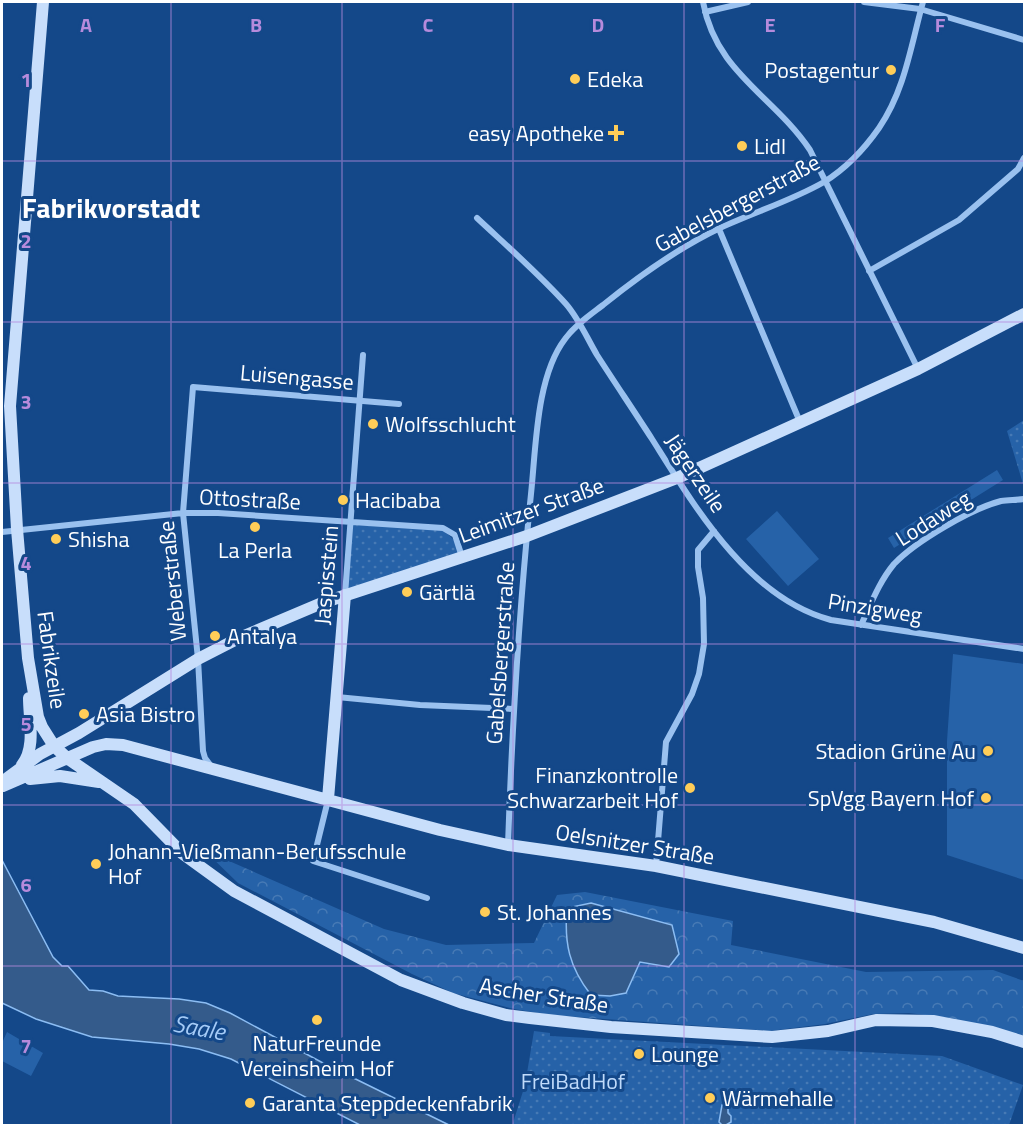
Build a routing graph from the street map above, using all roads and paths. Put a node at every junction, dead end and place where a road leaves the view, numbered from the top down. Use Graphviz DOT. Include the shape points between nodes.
graph roads {
  1 [pos="43,2"];
  2 [pos="703,2"];
  3 [pos="748,2"];
  4 [pos="864,2"];
  5 [pos="922,2"];
  6 [pos="920,9"];
  7 [pos="705,12"];
  8 [pos="1024,40"];
  9 [pos="1024,158"];
  10 [pos="825,181"];
  11 [pos="477,218"];
  12 [pos="719,229"];
  13 [pos="869,271"];
  14 [pos="1024,314"];
  15 [pos="579,324"];
  16 [pos="363,355"];
  17 [pos="918,369"];
  18 [pos="193,387"];
  19 [pos="360,401"];
  20 [pos="399,404"];
  21 [pos="800,423"];
  22 [pos="677,478"];
  23 [pos="1024,500"];
  24 [pos="183,513"];
  25 [pos="352,524"];
  26 [pos="17,529"];
  27 [pos="714,531"];
  28 [pos="2,532"];
  29 [pos="527,536"];
  30 [pos="462,557"];
  31 [pos="345,595"];
  32 [pos="861,625"];
  33 [pos="1024,649"];
  34 [pos="28,658"];
  35 [pos="198,659"];
  36 [pos="336,697"];
  37 [pos="513,709"];
  38 [pos="54,746"];
  39 [pos="67,758"];
  40 [pos="214,768"];
  41 [pos="18,769"];
  42 [pos="5,784"];
  43 [pos="118,791"];
  44 [pos="328,799"];
  45 [pos="507,845"];
  46 [pos="656,866"];
  47 [pos="427,898"];
  48 [pos="1024,948"];
  49 [pos="1024,1042"];
  1 -- 26 [label="street, Fabrikzeile" via="10,406"];
  2 -- 7 [label="street"];
  3 -- 7 [label="street"];
  4 -- 6 [label="street"];
  5 -- 6 [label="street, Gabelsbergerstraße"];
  6 -- 8 [label="street"];
  6 -- 10 [label="street, Gabelsbergerstraße" via="899,90 879,127 856,155"];
  7 -- 10 [label="street" via="722,53 801,136"];
  9 -- 13 [label="street" via="1018,169 959,220"];
  10 -- 12 [label="street, Gabelsbergerstraße"];
  10 -- 13 [label="street"];
  11 -- 15 [label="street, Jägerzeile" via="566,305"];
  12 -- 15 [label="street, Gabelsbergerstraße" via="660,263"];
  12 -- 21 [label="street"];
  13 -- 17 [label="street"];
  14 -- 17 [label="street, Leimitzer Straße"];
  15 -- 22 [label="street, Jägerzeile"];
  15 -- 29 [label="street, Gabelsbergerstraße" via="554,359 541,397"];
  16 -- 19 [label="street, Jaspisstein"];
  17 -- 21 [label="street, Leimitzer Straße"];
  18 -- 19 [label="street, Luisengasse"];
  18 -- 24 [label="street, Weberstraße"];
  19 -- 20 [label="street, Luisengasse"];
  19 -- 25 [label="street, Jaspisstein"];
  21 -- 22 [label="street, Leimitzer Straße"];
  22 -- 27 [label="street, Jägerzeile"];
  22 -- 29 [label="street, Leimitzer Straße"];
  23 -- 32 [label="street, Lodaweg" via="1003,501 983,508 919,544 895,564 880,584"];
  24 -- 25 [label="street, Ottostraße"];
  24 -- 26 [label="street, Ottostraße"];
  24 -- 35 [label="street, Weberstraße"];
  25 -- 30 [label="street, Ottostraße" via="443,528 455,535"];
  25 -- 31 [label="street, Jaspisstein"];
  26 -- 28 [label="street, Ottostraße"];
  26 -- 34 [label="street, Fabrikzeile"];
  27 -- 32 [label="street, Pinzigweg" via="753,575 795,607 813,616"];
  27 -- 46 [label="street, Jägerzeile" via="698,550 704,644 692,694 666,742"];
  29 -- 30 [label="street, Leimitzer Straße"];
  29 -- 37 [label="street, Gabelsbergerstraße"];
  30 -- 31 [label="street, Leimitzer Straße"];
  31 -- 35 [label="street, Leimitzer Straße"];
  31 -- 36 [label="street, Jaspisstein"];
  32 -- 33 [label="street, Pinzigweg"];
  34 -- 38 [label="street, Fabrikzeile" via="38,717"];
  34 -- 41 [label="street" via="30,748"];
  35 -- 38 [label="street, Leimitzer Straße"];
  35 -- 40 [label="street, Weberstraße" via="203,751"];
  36 -- 37 [label="street"];
  36 -- 44 [label="street, Jaspisstein"];
  37 -- 45 [label="street, Gabelsbergerstraße"];
  38 -- 39 [label="street, Fabrikzeile"];
  38 -- 41 [label="street, Leimitzer Straße"];
  39 -- 40 [label="street, Oelsnitzer Straße" via="99,745 123,745"];
  39 -- 42 [label="street, Oelsnitzer Straße"];
  39 -- 43 [label="street, Ascher Straße"];
  40 -- 44 [label="street, Oelsnitzer Straße"];
  41 -- 42 [label="street, Leimitzer Straße"];
  42 -- 43 [label="street, Ascher Straße" via="74,777"];
  43 -- 49 [label="street, Ascher Straße" via="183,854 234,891 401,980 463,1003 530,1018 611,1027 772,1037 828,1031 876,1020 933,1021"];
  44 -- 45 [label="street, Oelsnitzer Straße"];
  44 -- 47 [label="street" via="314,861"];
  45 -- 46 [label="street, Oelsnitzer Straße"];
  46 -- 48 [label="street, Oelsnitzer Straße" via="934,922"];
}
